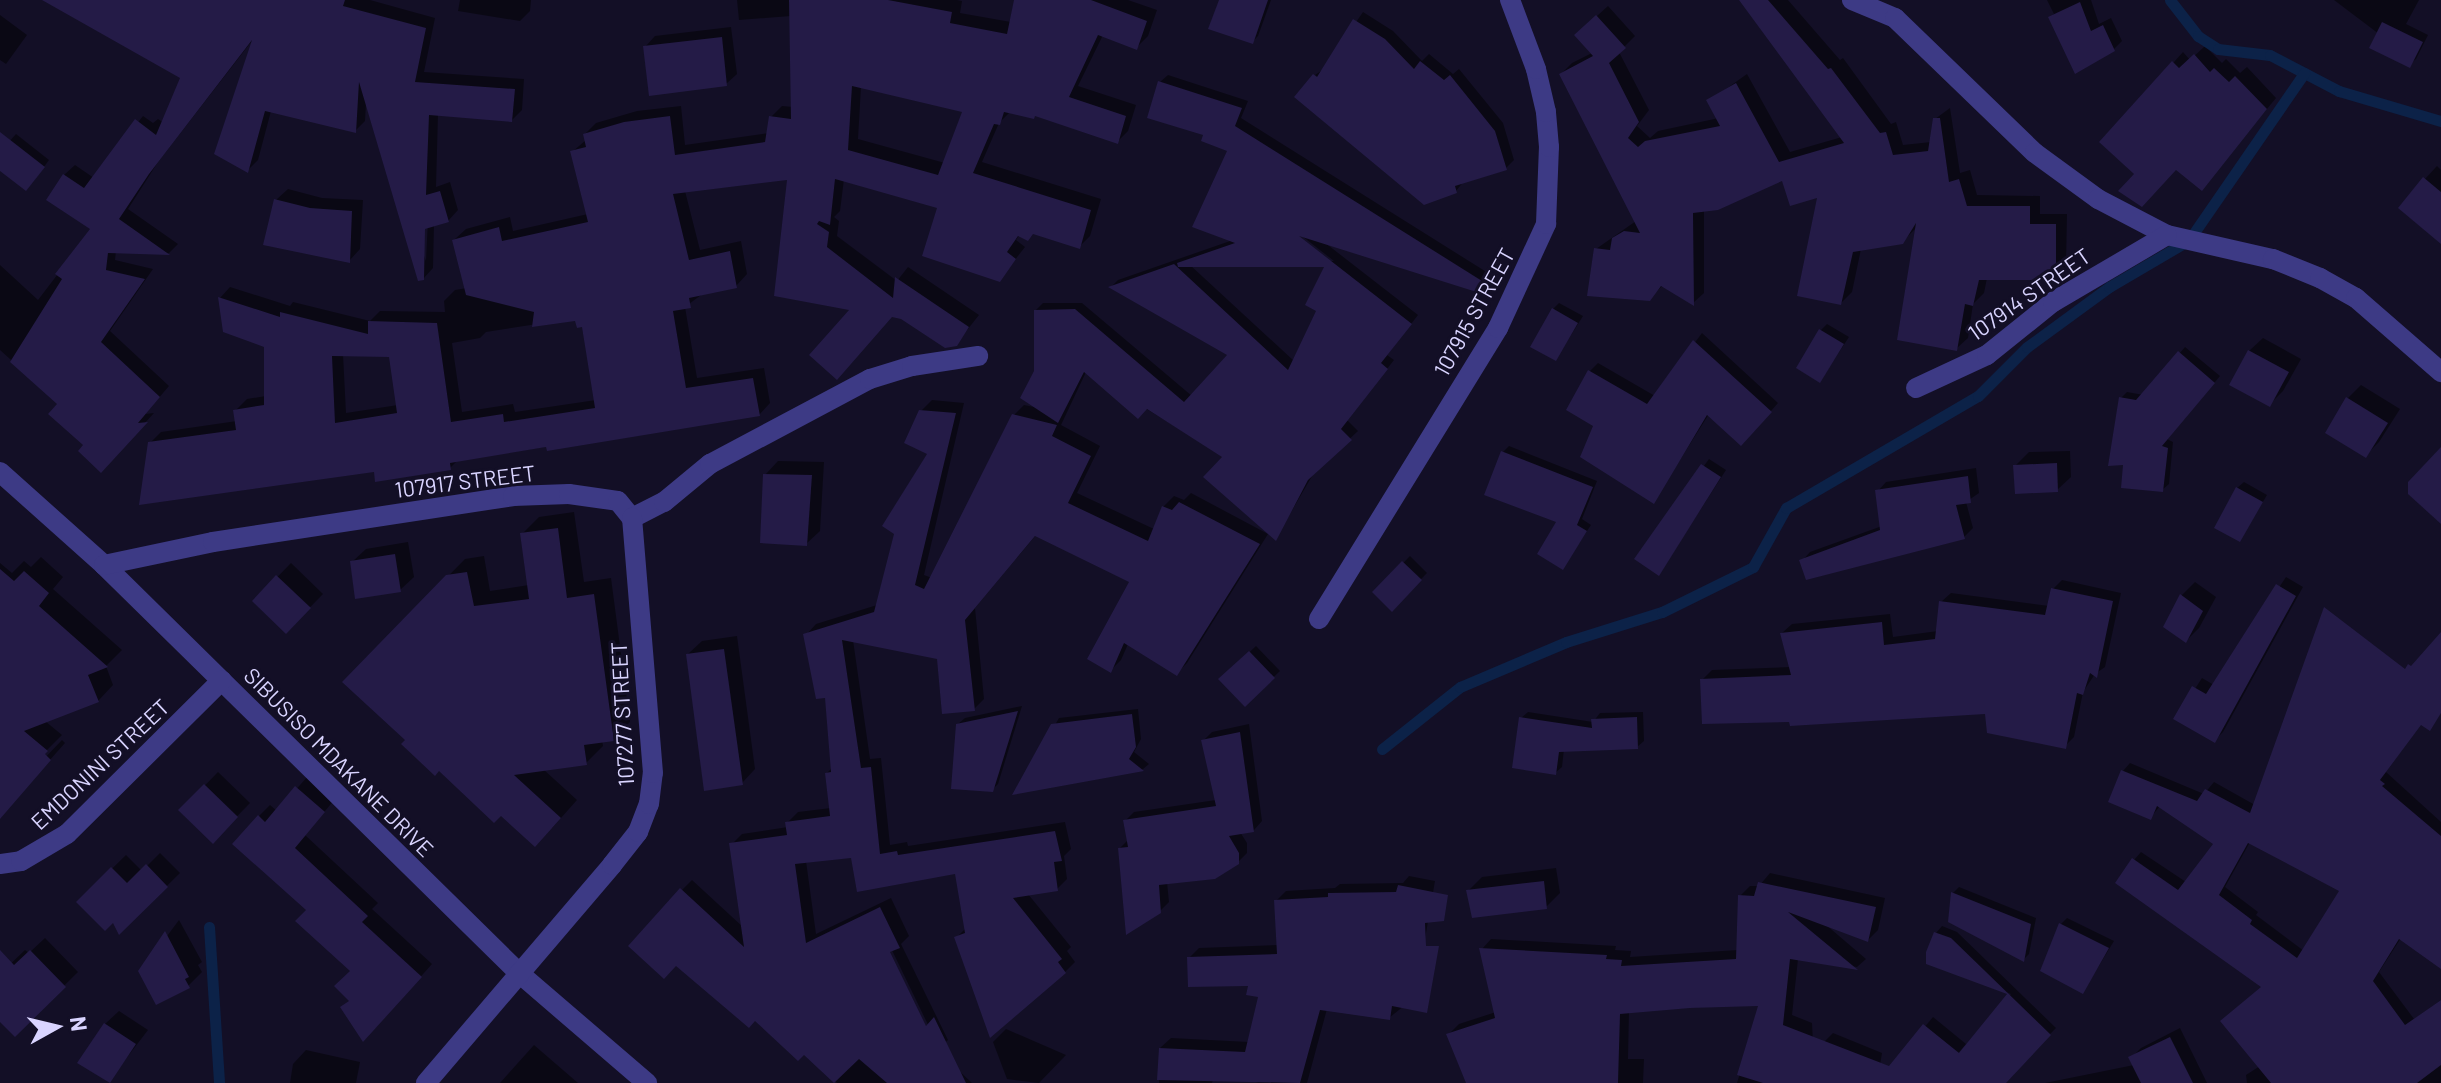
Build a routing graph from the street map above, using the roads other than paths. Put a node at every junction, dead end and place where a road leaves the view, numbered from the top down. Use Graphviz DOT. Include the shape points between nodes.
graph roads {
  1 [pos="1510,0"];
  2 [pos="1852,0"];
  3 [pos="2167,235"];
  4 [pos="978,356"];
  5 [pos="2441,372"];
  6 [pos="1916,388"];
  7 [pos="0,472"];
  8 [pos="632,518"];
  9 [pos="104,565"];
  10 [pos="1319,619"];
  11 [pos="222,680"];
  12 [pos="0,864"];
  13 [pos="524,968"];
  14 [pos="426,1083"];
  15 [pos="647,1083"];
  1 -- 10 [label="street, 107915 STREET" via="1546,112 1546,224 1498,328"];
  2 -- 3 [label="street" via="1895,18 2035,153 2098,199"];
  3 -- 5 [label="street" via="2273,259 2320,278 2356,298"];
  3 -- 6 [label="street, 107914 STREET" via="2053,302 1987,355"];
  4 -- 8 [label="street" via="870,379 710,464 664,502"];
  7 -- 9 [label="street, SIBUSISO MDAKANE DRIVE"];
  8 -- 9 [label="street, 107917 STREET" via="618,501 569,494 513,496 228,539"];
  8 -- 13 [label="street, 107277 STREET" via="653,773 649,804 638,832"];
  9 -- 11 [label="street, SIBUSISO MDAKANE DRIVE"];
  11 -- 12 [label="street, EMDONINI STREET" via="67,834 21,861"];
  11 -- 13 [label="street, SIBUSISO MDAKANE DRIVE"];
  13 -- 14 [label="street, 107277 STREET"];
  13 -- 15 [label="street, SIBUSISO MDAKANE DRIVE"];
}
